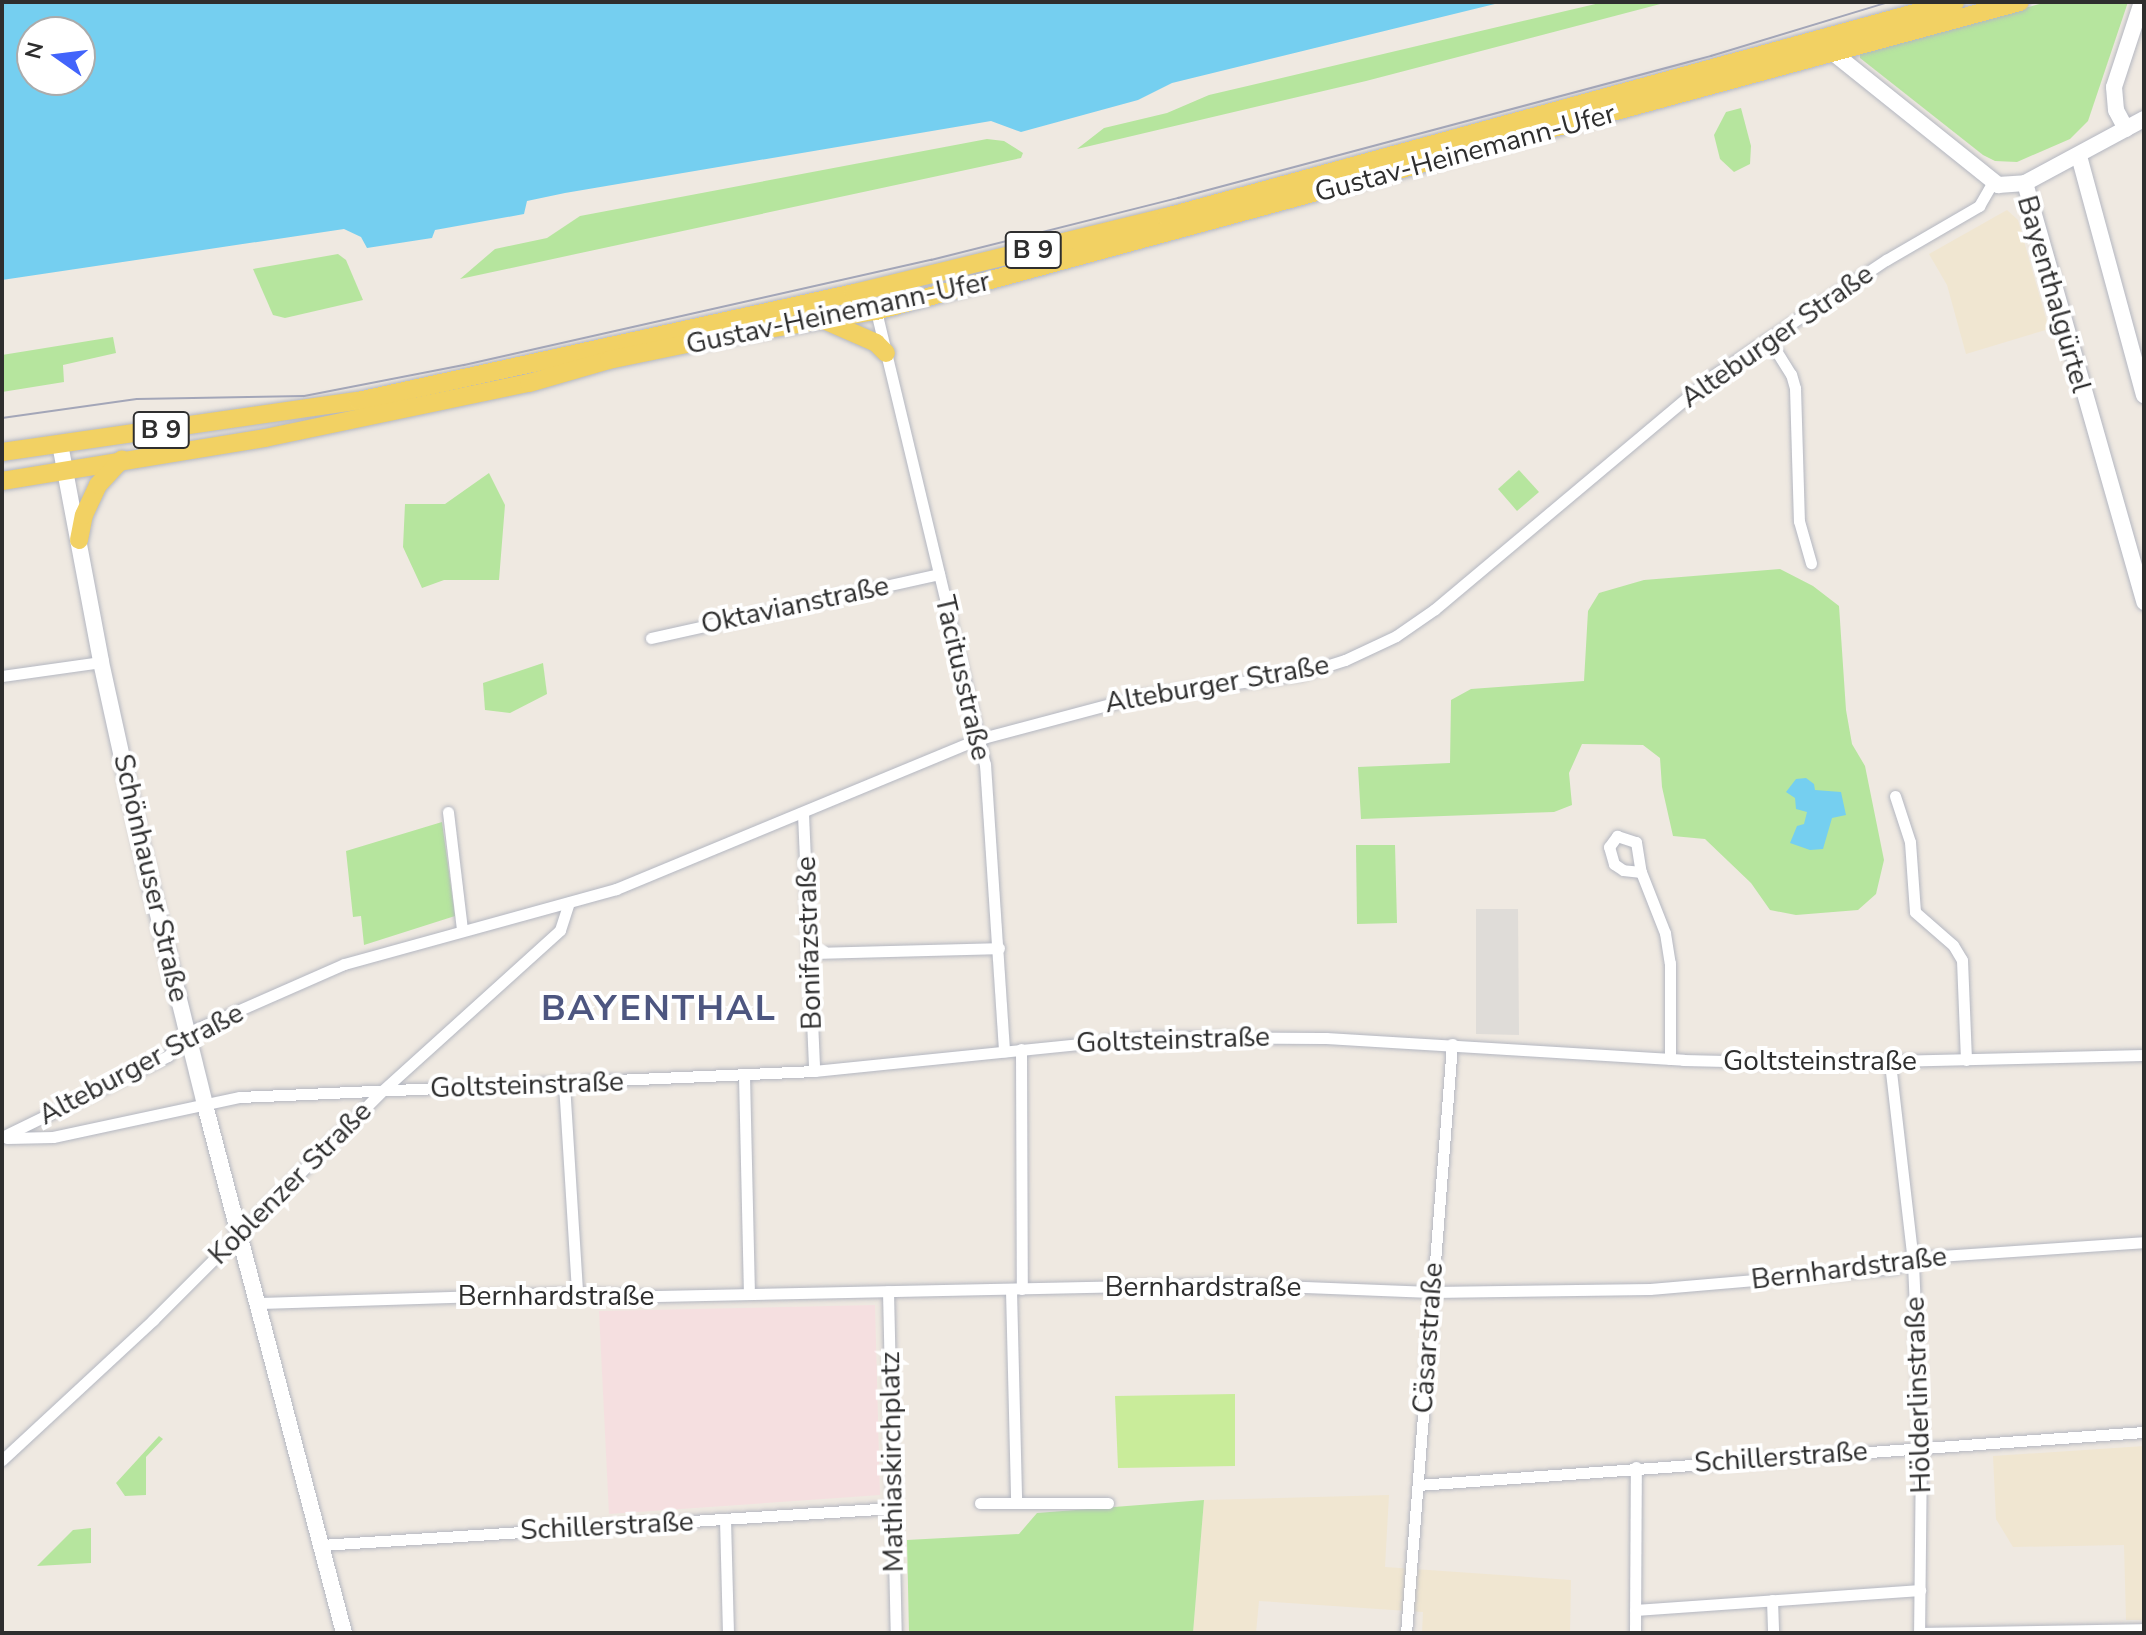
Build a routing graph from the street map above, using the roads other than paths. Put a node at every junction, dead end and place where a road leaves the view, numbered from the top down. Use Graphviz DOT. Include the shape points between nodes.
graph roads {
  1 [pos="1955,2"];
  2 [pos="2020,2"];
  3 [pos="2142,2"];
  4 [pos="1825,46"];
  5 [pos="2144,119"];
  6 [pos="2126,129"];
  7 [pos="2079,156"];
  8 [pos="1993,182"];
  9 [pos="2025,183"];
  10 [pos="876,311"];
  11 [pos="826,321"];
  12 [pos="1770,341"];
  13 [pos="886,353"];
  14 [pos="2144,395"];
  15 [pos="60,444"];
  16 [pos="2,452"];
  17 [pos="122,459"];
  18 [pos="66,470"];
  19 [pos="2,481"];
  20 [pos="79,540"];
  21 [pos="1811,563"];
  22 [pos="939,574"];
  23 [pos="2144,602"];
  24 [pos="651,638"];
  25 [pos="101,662"];
  26 [pos="2,676"];
  27 [pos="979,739"];
  28 [pos="1895,796"];
  29 [pos="448,812"];
  30 [pos="803,814"];
  31 [pos="1641,872"];
  32 [pos="569,902"];
  33 [pos="462,929"];
  34 [pos="999,948"];
  35 [pos="809,953"];
  36 [pos="187,1033"];
  37 [pos="1452,1044"];
  38 [pos="1021,1049"];
  39 [pos="1004,1051"];
  40 [pos="2144,1055"];
  41 [pos="1670,1059"];
  42 [pos="1966,1060"];
  43 [pos="1890,1063"];
  44 [pos="814,1071"];
  45 [pos="744,1075"];
  46 [pos="564,1084"];
  47 [pos="382,1091"];
  48 [pos="205,1105"];
  49 [pos="2,1138"];
  50 [pos="240,1235"];
  51 [pos="2144,1242"];
  52 [pos="1913,1263"];
  53 [pos="1017,1289"];
  54 [pos="888,1291"];
  55 [pos="1431,1292"];
  56 [pos="577,1293"];
  57 [pos="749,1294"];
  58 [pos="260,1303"];
  59 [pos="2144,1432"];
  60 [pos="1921,1449"];
  61 [pos="2,1460"];
  62 [pos="1636,1467"];
  63 [pos="1418,1485"];
  64 [pos="1016,1502"];
  65 [pos="980,1503"];
  66 [pos="1108,1503"];
  67 [pos="893,1508"];
  68 [pos="725,1519"];
  69 [pos="321,1545"];
  70 [pos="1920,1590"];
  71 [pos="1772,1600"];
  72 [pos="1635,1610"];
  73 [pos="2144,1629"];
  74 [pos="344,1633"];
  75 [pos="728,1633"];
  76 [pos="896,1633"];
  77 [pos="1406,1633"];
  78 [pos="1635,1633"];
  79 [pos="1773,1633"];
  80 [pos="1919,1633"];
  1 -- 4 [label="main road, Gustav-Heinemann-Ufer / B 9"];
  2 -- 4 [label="main road, Gustav-Heinemann-Ufer / B 9"];
  3 -- 6 [label="street" via="2114,87 2116,110"];
  4 -- 8 [label="street, Bayenthalgürtel"];
  4 -- 10 [label="main road, Gustav-Heinemann-Ufer / B 9"];
  4 -- 15 [label="main road, Gustav-Heinemann-Ufer / B 9" via="854,293 358,401"];
  5 -- 6 [label="street"];
  6 -- 7 [label="street"];
  7 -- 9 [label="street"];
  7 -- 14 [label="street, Bayenthalgürtel"];
  8 -- 9 [label="street, Bayenthalgürtel"];
  8 -- 12 [label="street, Alteburger Straße" via="1979,206 1886,260"];
  9 -- 23 [label="street, Bayenthalgürtel"];
  10 -- 11 [label="main road, Gustav-Heinemann-Ufer / B 9"];
  10 -- 13 [label="street, Tacitusstraße"];
  11 -- 13 [label="main road" via="876,343"];
  11 -- 17 [label="main road, Gustav-Heinemann-Ufer / B 9" via="609,360 529,383 294,432"];
  12 -- 21 [label="street" via="1795,388 1799,521"];
  12 -- 27 [label="street, Alteburger Straße" via="1714,375 1396,636 1301,674 1141,696"];
  13 -- 22 [label="street, Tacitusstraße"];
  15 -- 16 [label="main road, Gustav-Heinemann-Ufer / B 9"];
  15 -- 18 [label="street, Schönhauser Straße"];
  17 -- 18 [label="main road, Gustav-Heinemann-Ufer / B 9"];
  17 -- 20 [label="main road" via="98,485"];
  18 -- 19 [label="main road, Gustav-Heinemann-Ufer / B 9"];
  18 -- 20 [label="street, Schönhauser Straße"];
  20 -- 25 [label="street, Schönhauser Straße"];
  22 -- 24 [label="street, Oktavianstraße"];
  22 -- 27 [label="street, Tacitusstraße"];
  25 -- 26 [label="street"];
  25 -- 36 [label="street, Schönhauser Straße"];
  27 -- 30 [label="street, Alteburger Straße"];
  27 -- 34 [label="street, Tacitusstraße"];
  28 -- 42 [label="street" via="1910,842 1915,912 1953,945 1962,960"];
  29 -- 33 [label="street"];
  30 -- 32 [label="street, Alteburger Straße" via="616,889"];
  30 -- 35 [label="street, Bonifazstraße"];
  31 -- 41 [label="street" via="1668,949"];
  32 -- 33 [label="street, Alteburger Straße"];
  32 -- 47 [label="street, Koblenzer Straße" via="560,930"];
  33 -- 36 [label="street, Alteburger Straße" via="344,964"];
  34 -- 35 [label="street"];
  34 -- 39 [label="street, Tacitusstraße"];
  35 -- 44 [label="street, Bonifazstraße"];
  36 -- 48 [label="street, Schönhauser Straße"];
  36 -- 49 [label="street, Alteburger Straße" via="168,1056"];
  37 -- 38 [label="street, Goltsteinstraße" via="1201,1036"];
  37 -- 41 [label="street, Goltsteinstraße"];
  37 -- 55 [label="street, Cäsarstraße"];
  38 -- 39 [label="street, Goltsteinstraße"];
  38 -- 53 [label="street"];
  39 -- 44 [label="street, Goltsteinstraße"];
  40 -- 42 [label="street, Goltsteinstraße"];
  41 -- 43 [label="street, Goltsteinstraße"];
  42 -- 43 [label="street, Goltsteinstraße"];
  43 -- 52 [label="street, Hölderlinstraße"];
  44 -- 45 [label="street, Goltsteinstraße"];
  45 -- 46 [label="street, Goltsteinstraße"];
  45 -- 57 [label="street"];
  46 -- 47 [label="street, Goltsteinstraße"];
  46 -- 56 [label="street"];
  47 -- 48 [label="street, Goltsteinstraße" via="240,1097"];
  47 -- 50 [label="street, Koblenzer Straße"];
  48 -- 49 [label="street, Alteburger Straße" via="53,1137"];
  48 -- 50 [label="street, Schönhauser Straße"];
  50 -- 58 [label="street, Schönhauser Straße"];
  50 -- 61 [label="street, Koblenzer Straße"];
  51 -- 52 [label="street, Bernhardstraße" via="1925,1257"];
  52 -- 55 [label="street, Bernhardstraße" via="1650,1289"];
  52 -- 60 [label="street, Hölderlinstraße"];
  53 -- 54 [label="street, Bernhardstraße"];
  53 -- 55 [label="street, Bernhardstraße" via="1230,1284"];
  53 -- 64 [label="street"];
  54 -- 57 [label="street, Bernhardstraße"];
  54 -- 67 [label="street, Mathiaskirchplatz"];
  55 -- 63 [label="street, Cäsarstraße"];
  56 -- 57 [label="street, Bernhardstraße"];
  56 -- 58 [label="street, Bernhardstraße"];
  58 -- 69 [label="street, Schönhauser Straße"];
  59 -- 60 [label="street, Schillerstraße"];
  60 -- 62 [label="street, Schillerstraße"];
  60 -- 70 [label="street, Hölderlinstraße"];
  62 -- 63 [label="street, Schillerstraße"];
  62 -- 72 [label="street"];
  63 -- 77 [label="street, Cäsarstraße"];
  64 -- 65 [label="street"];
  64 -- 66 [label="street"];
  67 -- 68 [label="street, Schillerstraße"];
  67 -- 76 [label="street, Mathiaskirchplatz"];
  68 -- 69 [label="street, Schillerstraße"];
  68 -- 75 [label="street"];
  69 -- 74 [label="street, Schönhauser Straße"];
  70 -- 71 [label="street"];
  70 -- 80 [label="street, Hölderlinstraße"];
  71 -- 72 [label="street"];
  71 -- 79 [label="street"];
  72 -- 78 [label="street"];
  73 -- 80 [label="street"];
}
